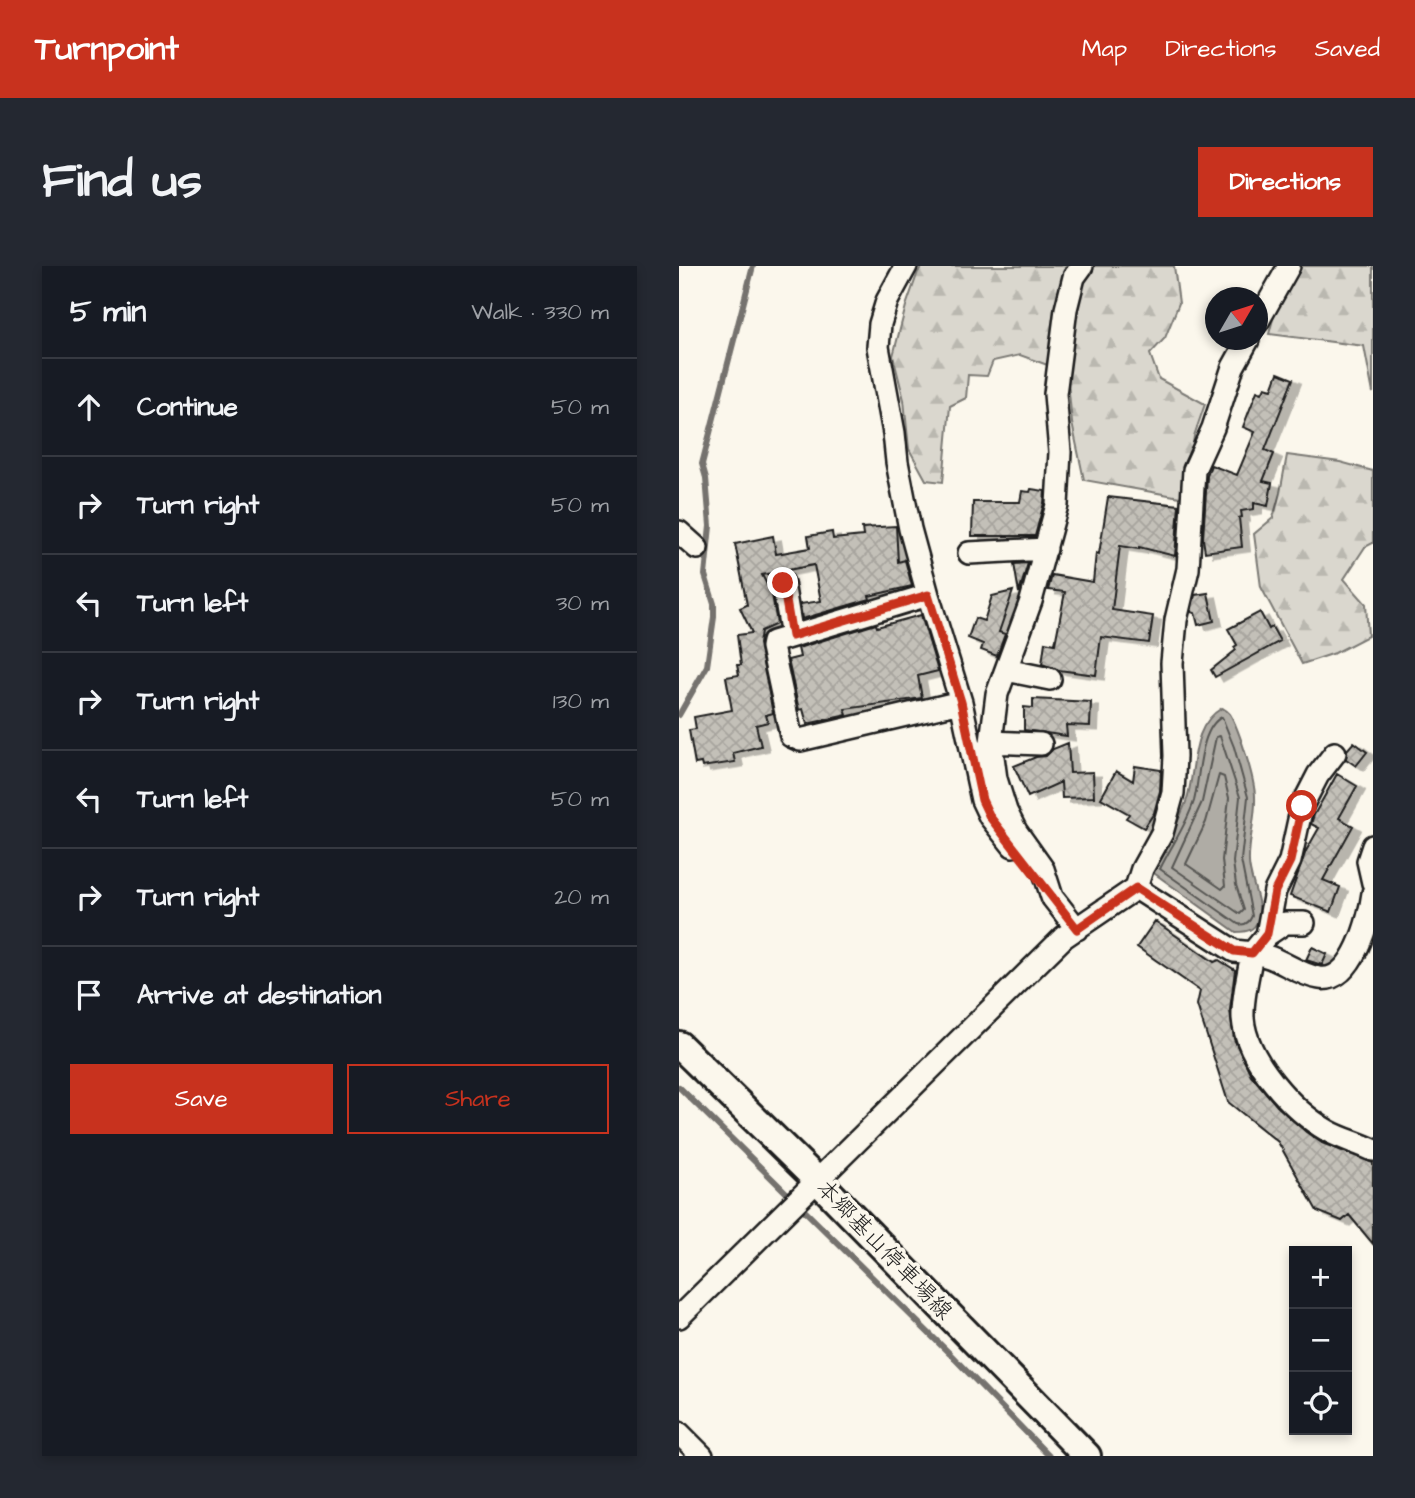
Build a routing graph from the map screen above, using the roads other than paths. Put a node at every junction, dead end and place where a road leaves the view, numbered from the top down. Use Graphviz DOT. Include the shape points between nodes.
graph roads {
  1 [pos="906,266"];
  2 [pos="1082,266"];
  3 [pos="1289,266"];
  4 [pos="1268,305"];
  5 [pos="1242,350"];
  6 [pos="679,532"];
  7 [pos="697,548"];
  8 [pos="1046,549"];
  9 [pos="969,553"];
  10 [pos="783,583"];
  11 [pos="928,595"];
  12 [pos="792,636"];
  13 [pos="1006,670"];
  14 [pos="1050,679"];
  15 [pos="961,702"];
  16 [pos="991,742"];
  17 [pos="1041,744"];
  18 [pos="1335,753"];
  19 [pos="1373,845"];
  20 [pos="1373,883"];
  21 [pos="1136,888"];
  22 [pos="1373,893"];
  23 [pos="1052,897"];
  24 [pos="1304,923"];
  25 [pos="1077,929"];
  26 [pos="1267,934"];
  27 [pos="1252,953"];
  28 [pos="679,1045"];
  29 [pos="1373,1150"];
  30 [pos="817,1181"];
  31 [pos="679,1317"];
  32 [pos="679,1433"];
  33 [pos="702,1456"];
  34 [pos="1087,1456"];
  1 -- 11 [label="street" via="887,301 878,347 910,529"];
  2 -- 8 [label="street" via="1074,277 1061,341 1055,394 1058,505"];
  3 -- 4 [label="street"];
  5 -- 21 [label="street" via="1194,470 1188,569 1172,663 1173,793 1162,833"];
  6 -- 7 [label="street"];
  8 -- 9 [label="street"];
  8 -- 13 [label="street"];
  10 -- 12 [label="street"];
  11 -- 12 [label="street"];
  11 -- 15 [label="street"];
  12 -- 15 [label="street" via="773,642 772,647 791,736 800,740"];
  13 -- 14 [label="street"];
  13 -- 16 [label="street" via="997,694"];
  15 -- 23 [label="street" via="982,800"];
  16 -- 17 [label="street"];
  16 -- 23 [label="street" via="1006,811 1043,869"];
  18 -- 26 [label="street" via="1302,806 1290,861 1275,891"];
  19 -- 20 [label="street" via="1368,860"];
  21 -- 25 [label="street"];
  21 -- 27 [label="street" via="1234,951"];
  22 -- 27 [label="street" via="1370,918 1360,940 1345,967 1333,976 1321,979"];
  23 -- 25 [label="street"];
  24 -- 26 [label="street" via="1285,923"];
  25 -- 30 [label="street"];
  26 -- 27 [label="street"];
  27 -- 29 [label="street" via="1243,1018 1254,1054 1279,1090 1304,1113 1329,1131"];
  28 -- 30 [label="main road, 本郷基山停車場線"];
  30 -- 31 [label="street"];
  30 -- 34 [label="main road, 本郷基山停車場線"];
  32 -- 33 [label="street"];
}
